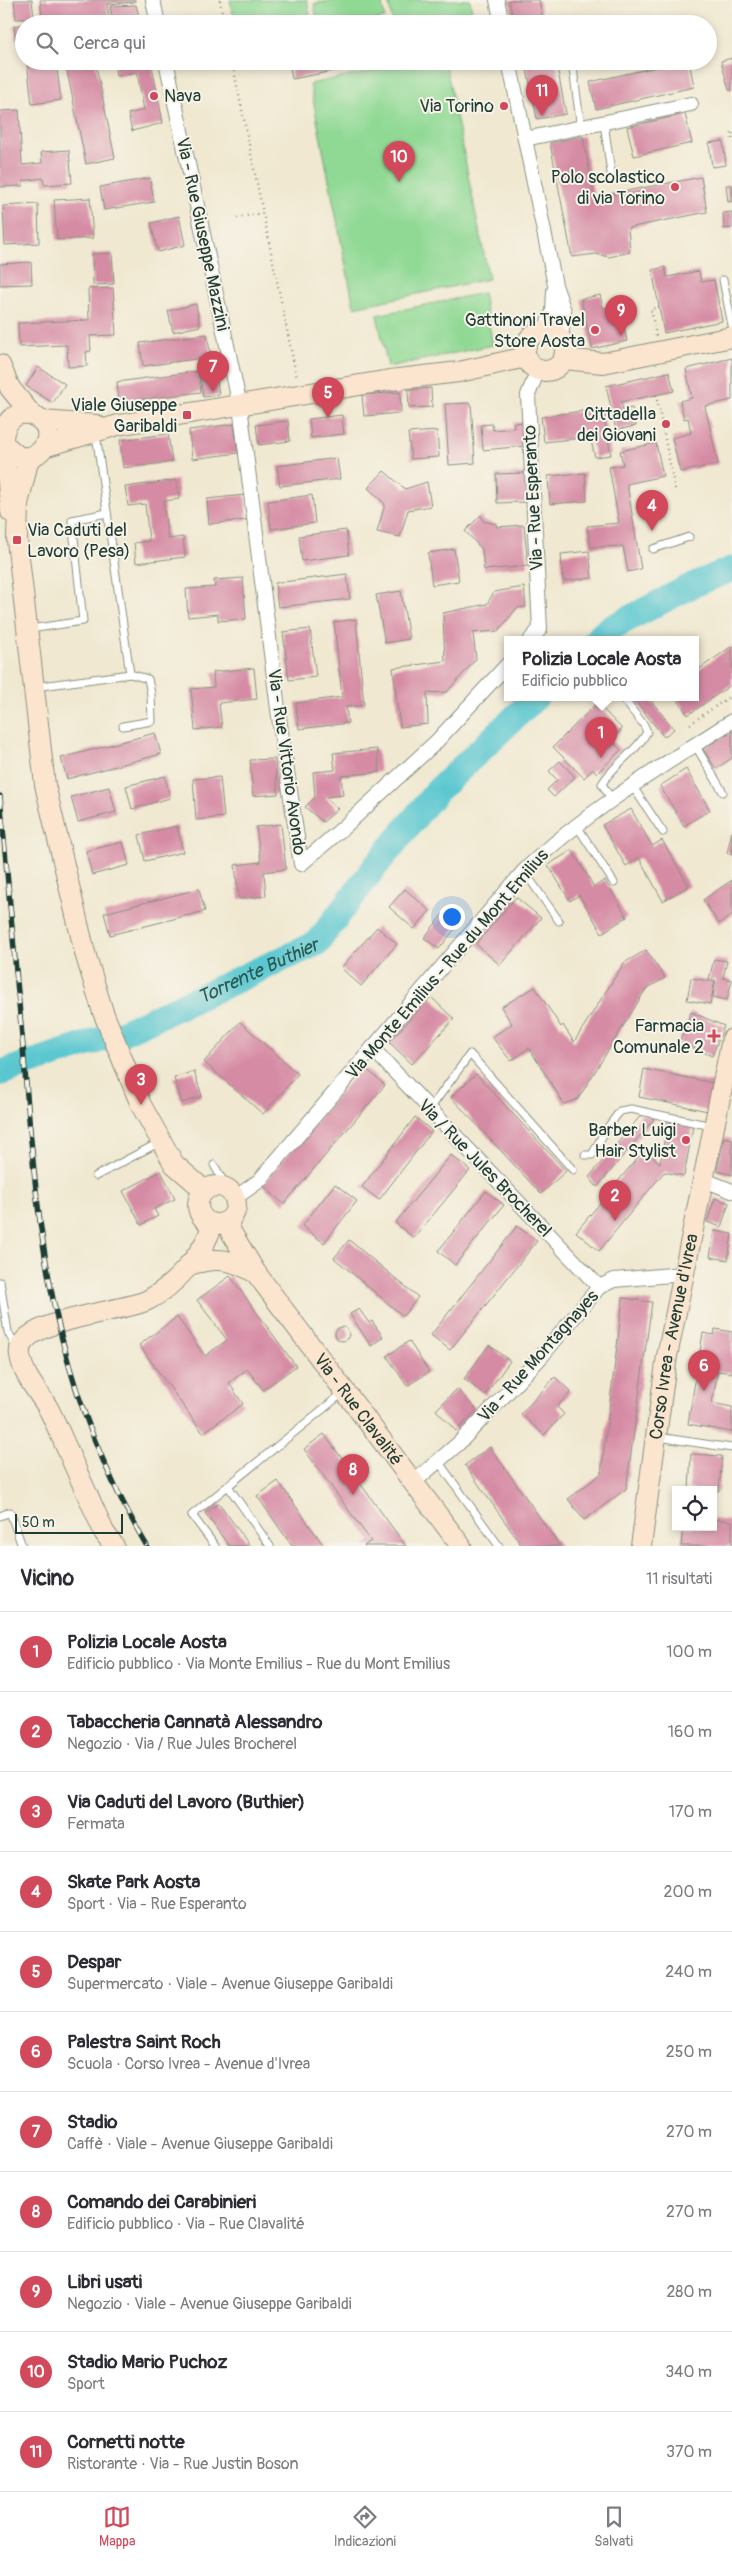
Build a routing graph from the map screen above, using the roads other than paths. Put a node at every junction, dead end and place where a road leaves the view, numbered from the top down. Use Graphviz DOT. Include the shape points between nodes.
graph roads {
  1 [pos="153,0"];
  2 [pos="497,0"];
  3 [pos="156,15"];
  4 [pos="500,15"];
  5 [pos="168,70"];
  6 [pos="511,70"];
  7 [pos="573,70"];
  8 [pos="691,104"];
  9 [pos="604,123"];
  10 [pos="581,128"];
  11 [pos="525,138"];
  12 [pos="612,180"];
  13 [pos="723,280"];
  14 [pos="732,325"];
  15 [pos="552,334"];
  16 [pos="732,337"];
  17 [pos="564,359"];
  18 [pos="532,363"];
  19 [pos="0,366"];
  20 [pos="240,406"];
  21 [pos="0,409"];
  22 [pos="37,418"];
  23 [pos="118,425"];
  24 [pos="96,431"];
  25 [pos="5,437"];
  26 [pos="37,452"];
  27 [pos="107,514"];
  28 [pos="689,538"];
  29 [pos="17,540"];
  30 [pos="654,549"];
  31 [pos="27,629"];
  32 [pos="536,634"];
  33 [pos="504,668"];
  34 [pos="130,674"];
  35 [pos="34,687"];
  36 [pos="625,701"];
  37 [pos="732,721"];
  38 [pos="123,726"];
  39 [pos="695,745"];
  40 [pos="632,787"];
  41 [pos="723,792"];
  42 [pos="613,801"];
  43 [pos="577,826"];
  44 [pos="663,832"];
  45 [pos="524,872"];
  46 [pos="614,883"];
  47 [pos="559,921"];
  48 [pos="732,1040"];
  49 [pos="372,1048"];
  50 [pos="429,1110"];
  51 [pos="713,1126"];
  52 [pos="160,1141"];
  53 [pos="585,1155"];
  54 [pos="214,1166"];
  55 [pos="573,1170"];
  56 [pos="96,1176"];
  57 [pos="702,1179"];
  58 [pos="220,1191"];
  59 [pos="732,1191"];
  60 [pos="220,1223"];
  61 [pos="178,1272"];
  62 [pos="256,1273"];
  63 [pos="683,1274"];
  64 [pos="0,1282"];
  65 [pos="600,1287"];
  66 [pos="19,1354"];
  67 [pos="346,1390"];
  68 [pos="655,1437"];
  69 [pos="732,1448"];
  70 [pos="438,1462"];
  71 [pos="414,1482"];
  72 [pos="228,1486"];
  73 [pos="0,1516"];
  74 [pos="22,1546"];
  75 [pos="114,1546"];
  76 [pos="214,1546"];
  77 [pos="270,1546"];
  78 [pos="461,1546"];
  79 [pos="499,1546"];
  80 [pos="641,1546"];
  1 -- 3 [label="street"];
  2 -- 4 [label="street"];
  5 -- 20 [label="street, Via - Rue Giuseppe Mazzini"];
  6 -- 11 [label="street"];
  7 -- 10 [label="lane"];
  8 -- 9 [label="street"];
  9 -- 10 [label="street"];
  9 -- 12 [label="lane"];
  10 -- 11 [label="street"];
  11 -- 15 [label="street" via="555,285 564,311"];
  13 -- 14 [label="lane"];
  15 -- 17 [label="street" via="566,352"];
  15 -- 18 [label="street" via="531,336 527,342"];
  16 -- 17 [label="street" via="603,363"];
  17 -- 18 [label="street" via="554,370"];
  18 -- 20 [label="street" via="390,380"];
  18 -- 32 [label="street, Via - Rue Esperanto" via="528,395"];
  19 -- 22 [label="street" via="10,388"];
  20 -- 23 [label="street"];
  20 -- 33 [label="street, Via - Rue Vittorio Avondo" via="301,864 436,742"];
  21 -- 25 [label="street"];
  22 -- 23 [label="street"];
  22 -- 25 [label="street" via="16,416"];
  22 -- 26 [label="street" via="47,438"];
  23 -- 24 [label="street"];
  24 -- 26 [label="street"];
  24 -- 27 [label="lane"];
  25 -- 26 [label="street" via="13,454"];
  25 -- 29 [label="street" via="12,524"];
  26 -- 29 [label="street" via="18,504"];
  27 -- 31 [label="lane" via="72,520 83,621"];
  27 -- 34 [label="lane"];
  28 -- 30 [label="lane"];
  29 -- 31 [label="street"];
  31 -- 35 [label="street"];
  34 -- 35 [label="lane"];
  34 -- 38 [label="lane" via="148,679 152,721"];
  35 -- 52 [label="street" via="44,785 93,979 140,1105"];
  36 -- 42 [label="lane" via="647,732 602,784"];
  37 -- 39 [label="street, Via Monte Emilius - Rue du Mont Emilius"];
  39 -- 40 [label="street, Via Monte Emilius - Rue du Mont Emilius"];
  39 -- 41 [label="lane"];
  40 -- 42 [label="street, Via Monte Emilius - Rue du Mont Emilius"];
  40 -- 44 [label="lane"];
  42 -- 43 [label="street, Via Monte Emilius - Rue du Mont Emilius"];
  43 -- 45 [label="street, Via Monte Emilius - Rue du Mont Emilius" via="551,845"];
  43 -- 46 [label="lane"];
  45 -- 47 [label="lane"];
  45 -- 49 [label="street, Via Monte Emilius - Rue du Mont Emilius"];
  48 -- 51 [label="street, Corso Ivrea - Avenue d'Ivrea"];
  49 -- 50 [label="street, Via / Rue Jules Brocherel"];
  49 -- 58 [label="street, Via Monte Emilius - Rue du Mont Emilius" via="259,1181"];
  50 -- 55 [label="lane" via="470,1054"];
  50 -- 65 [label="street, Via / Rue Jules Brocherel"];
  51 -- 53 [label="lane" via="631,1109 620,1111 592,1155"];
  51 -- 57 [label="street, Corso Ivrea - Avenue d'Ivrea"];
  52 -- 56 [label="lane"];
  52 -- 58 [label="street" via="174,1164"];
  54 -- 58 [label="lane" via="222,1179"];
  57 -- 59 [label="street"];
  57 -- 63 [label="street, Corso Ivrea - Avenue d'Ivrea"];
  58 -- 60 [label="street" via="235,1211"];
  58 -- 60 [label="street" via="200,1195 197,1207 202,1218"];
  60 -- 61 [label="street"];
  60 -- 62 [label="street, Via - Rue Clavalité" via="231,1232"];
  61 -- 62 [label="street" via="218,1258"];
  61 -- 66 [label="street" via="148,1300 29,1334 22,1342"];
  62 -- 67 [label="street, Via - Rue Clavalité"];
  63 -- 65 [label="street, Via - Rue Montagnayes" via="614,1280"];
  63 -- 68 [label="street, Corso Ivrea - Avenue d'Ivrea"];
  64 -- 66 [label="lane" via="8,1332"];
  65 -- 70 [label="street, Via - Rue Montagnayes" via="541,1358"];
  66 -- 75 [label="street" via="27,1378 48,1409 104,1532"];
  67 -- 71 [label="street, Via - Rue Clavalité"];
  67 -- 72 [label="lane"];
  68 -- 69 [label="lane"];
  68 -- 80 [label="street, Corso Ivrea - Avenue d'Ivrea"];
  70 -- 71 [label="street, Via - Rue Montagnayes"];
  70 -- 79 [label="lane"];
  71 -- 78 [label="street, Via - Rue Clavalité"];
  72 -- 76 [label="lane" via="192,1515"];
  72 -- 77 [label="lane"];
  73 -- 74 [label="lane" via="10,1512"];
}
